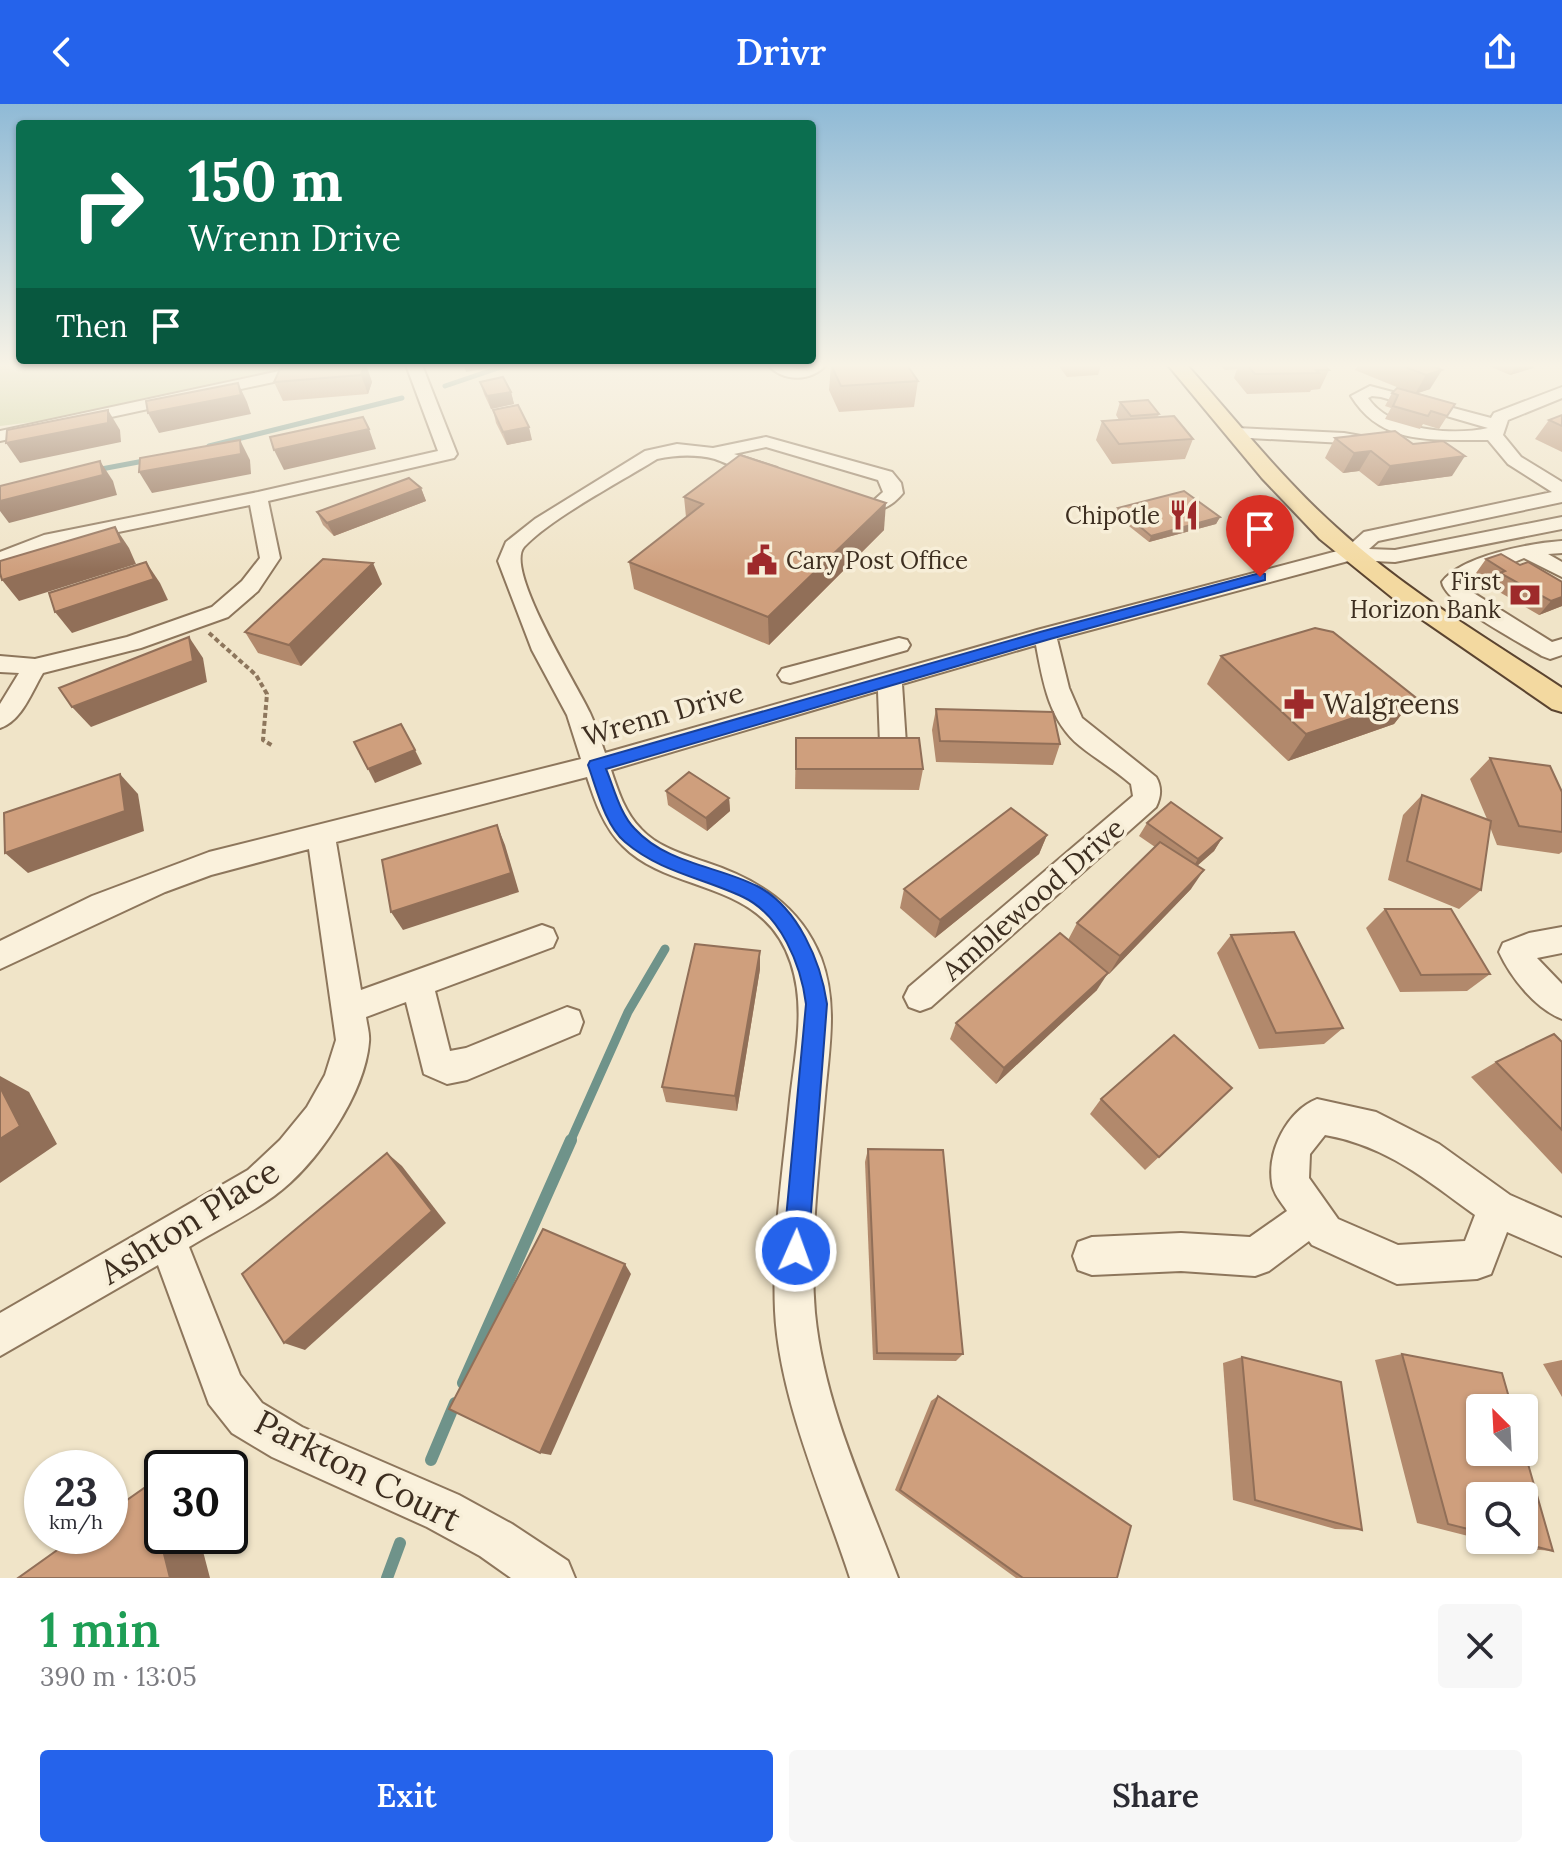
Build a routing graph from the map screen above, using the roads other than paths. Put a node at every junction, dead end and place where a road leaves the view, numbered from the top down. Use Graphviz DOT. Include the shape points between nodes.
graph roads {
  1 [pos="440,434"];
  2 [pos="1238,434"];
  3 [pos="1260,434"];
  4 [pos="1452,434"];
  5 [pos="1490,434"];
  6 [pos="1499,434"];
  7 [pos="1498,437"];
  8 [pos="713,453"];
  9 [pos="786,478"];
  10 [pos="1562,490"];
  11 [pos="831,493"];
  12 [pos="1562,496"];
  13 [pos="258,498"];
  14 [pos="1562,523"];
  15 [pos="1562,547"];
  16 [pos="1525,550"];
  17 [pos="1352,554"];
  18 [pos="0,559"];
  19 [pos="1562,571"];
  20 [pos="1045,635"];
  21 [pos="899,645"];
  22 [pos="1562,646"];
  23 [pos="0,664"];
  24 [pos="35,667"];
  25 [pos="790,675"];
  26 [pos="890,680"];
  27 [pos="1562,702"];
  28 [pos="0,719"];
  29 [pos="893,744"];
  30 [pos="596,765"];
  31 [pos="321,837"];
  32 [pos="542,938"];
  33 [pos="1562,940"];
  34 [pos="0,956"];
  35 [pos="417,983"];
  36 [pos="920,997"];
  37 [pos="1562,1004"];
  38 [pos="351,1008"];
  39 [pos="567,1022"];
  40 [pos="1497,1208"];
  41 [pos="1313,1215"];
  42 [pos="1562,1237"];
  43 [pos="167,1239"];
  44 [pos="1092,1256"];
  45 [pos="0,1336"];
  46 [pos="551,1578"];
  47 [pos="874,1578"];
  1 -- 13 [label="street" via="448,454"];
  2 -- 17 [label="main road" via="1280,485"];
  3 -- 7 [label="street" via="1443,447"];
  4 -- 7 [label="street"];
  5 -- 7 [label="street"];
  6 -- 7 [label="street"];
  7 -- 10 [label="street"];
  8 -- 9 [label="street"];
  8 -- 11 [label="street" via="766,442 885,476 893,493 875,509"];
  8 -- 30 [label="street" via="677,449 651,455 513,546 508,561"];
  12 -- 17 [label="street" via="1371,536"];
  13 -- 18 [label="street" via="44,541"];
  13 -- 24 [label="street" via="270,558 250,586 220,612 133,643"];
  14 -- 17 [label="street" via="1395,556"];
  15 -- 16 [label="street"];
  16 -- 19 [label="street"];
  16 -- 22 [label="street" via="1458,576 1454,589 1550,651"];
  17 -- 20 [label="street, Wrenn Drive"];
  17 -- 27 [label="main road"];
  20 -- 26 [label="street, Wrenn Drive"];
  20 -- 36 [label="street, Amblewood Drive" via="1060,701 1080,733 1147,784 1146,800"];
  21 -- 25 [label="street"];
  23 -- 24 [label="street"];
  24 -- 28 [label="street"];
  26 -- 29 [label="street"];
  26 -- 30 [label="street, Wrenn Drive"];
  30 -- 31 [label="street, Wrenn Drive"];
  30 -- 47 [label="street" via="630,836 669,862 752,892 777,912 813,977 817,1004 796,1221 795,1312 805,1381"];
  31 -- 34 [label="street, Wrenn Drive" via="155,881"];
  31 -- 38 [label="street, Ashton Place"];
  32 -- 35 [label="street"];
  33 -- 37 [label="street" via="1514,952"];
  35 -- 38 [label="street"];
  35 -- 39 [label="street" via="436,1063 447,1068"];
  38 -- 43 [label="street, Ashton Place" via="349,1063 312,1134 261,1183"];
  40 -- 41 [label="street" via="1477,1260 1397,1265 1325,1232"];
  40 -- 41 [label="street" via="1426,1157 1364,1124 1317,1116 1292,1148 1290,1183"];
  40 -- 42 [label="street"];
  41 -- 44 [label="street" via="1255,1257 1181,1252"];
  43 -- 45 [label="street, Ashton Place"];
  43 -- 46 [label="street, Parkton Court" via="224,1389 247,1418 287,1442 443,1511"];
}
